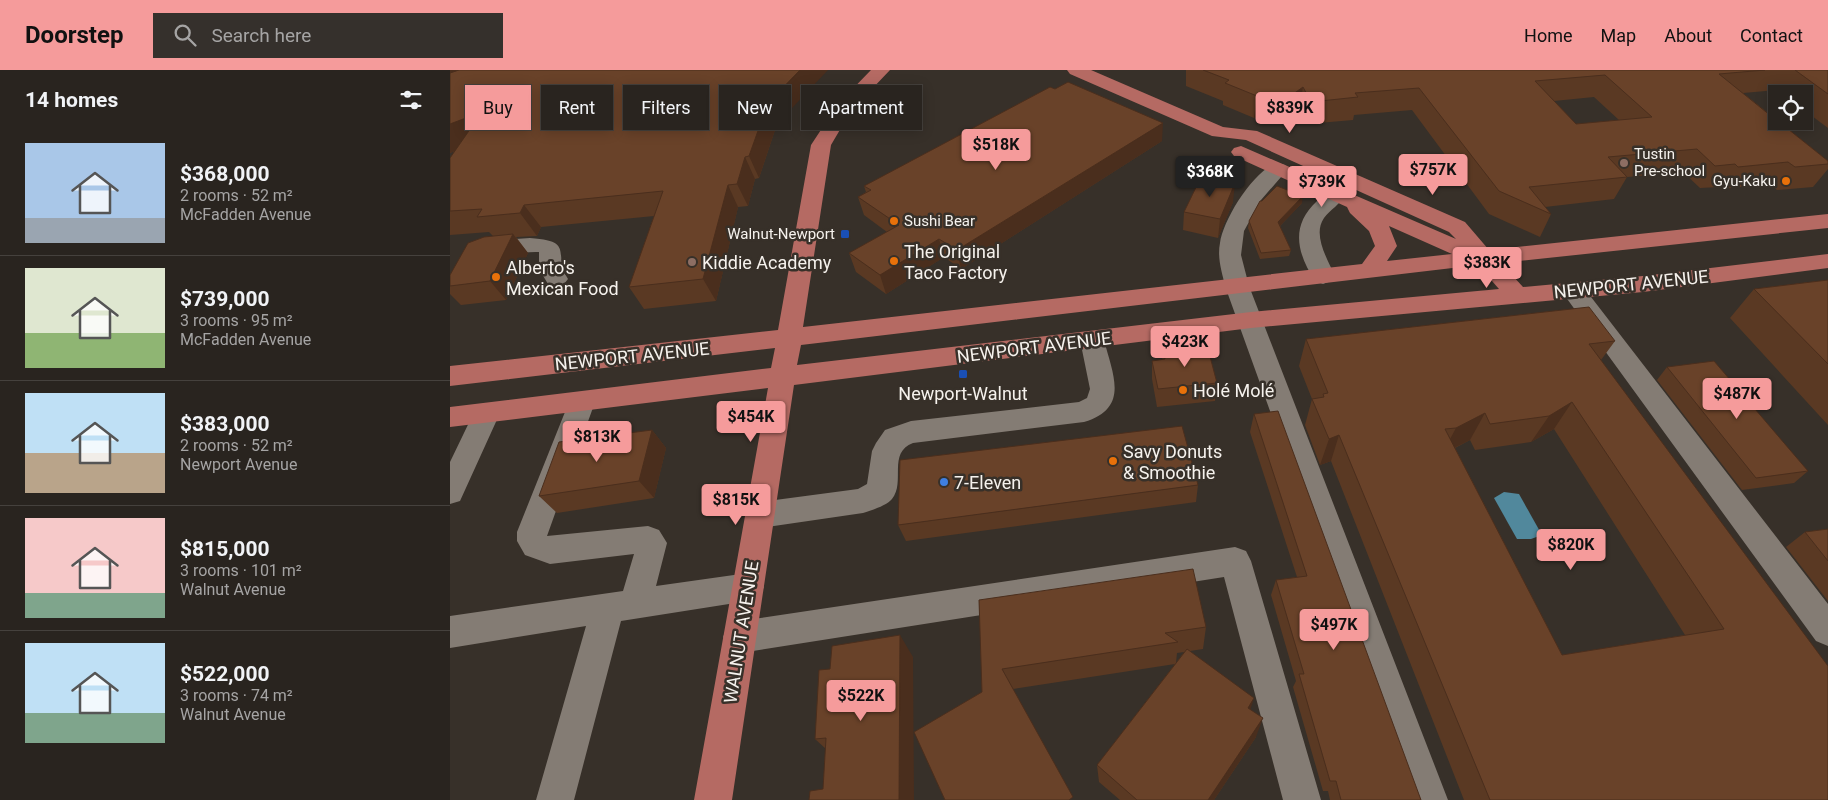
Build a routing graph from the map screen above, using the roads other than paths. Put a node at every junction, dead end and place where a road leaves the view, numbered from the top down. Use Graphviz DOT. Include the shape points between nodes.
graph roads {
  1 [pos="881,70"];
  2 [pos="1076,70"];
  3 [pos="1219,132"];
  4 [pos="1278,168"];
  5 [pos="1342,198"];
  6 [pos="1828,221"];
  7 [pos="1485,258"];
  8 [pos="470,260"];
  9 [pos="1828,261"];
  10 [pos="1369,271"];
  11 [pos="1323,276"];
  12 [pos="556,279"];
  13 [pos="1237,286"];
  14 [pos="1574,290"];
  15 [pos="1518,296"];
  16 [pos="1251,320"];
  17 [pos="790,338"];
  18 [pos="1092,340"];
  19 [pos="450,376"];
  20 [pos="783,378"];
  21 [pos="582,402"];
  22 [pos="486,413"];
  23 [pos="450,417"];
  24 [pos="450,492"];
  25 [pos="760,515"];
  26 [pos="748,587"];
  27 [pos="622,606"];
  28 [pos="1828,630"];
  29 [pos="450,632"];
  30 [pos="740,637"];
  31 [pos="555,800"];
  32 [pos="713,800"];
  33 [pos="1302,800"];
  34 [pos="1429,800"];
  1 -- 17 [label="main road, WALNUT AVENUE" via="844,108 821,145"];
  2 -- 3 [label="main road"];
  3 -- 4 [label="main road" via="1230,147"];
  3 -- 7 [label="main road" via="1250,135 1457,227"];
  4 -- 5 [label="main road"];
  4 -- 13 [label="lane" via="1242,210 1230,255"];
  5 -- 7 [label="main road"];
  5 -- 10 [label="main road" via="1378,228 1386,246"];
  5 -- 11 [label="lane" via="1312,219 1309,228 1309,241"];
  6 -- 7 [label="main road, NEWPORT AVENUE"];
  7 -- 10 [label="main road, NEWPORT AVENUE"];
  7 -- 15 [label="main road"];
  8 -- 12 [label="lane" via="494,247 541,244 552,252 549,268"];
  9 -- 14 [label="main road, NEWPORT AVENUE"];
  10 -- 11 [label="main road, NEWPORT AVENUE"];
  11 -- 13 [label="main road, NEWPORT AVENUE"];
  13 -- 16 [label="lane"];
  13 -- 17 [label="main road, NEWPORT AVENUE"];
  14 -- 15 [label="main road, NEWPORT AVENUE"];
  14 -- 28 [label="lane"];
  15 -- 16 [label="main road, NEWPORT AVENUE"];
  16 -- 18 [label="main road, NEWPORT AVENUE"];
  16 -- 34 [label="lane"];
  17 -- 19 [label="main road, NEWPORT AVENUE"];
  17 -- 20 [label="main road, WALNUT AVENUE"];
  18 -- 20 [label="main road, NEWPORT AVENUE"];
  18 -- 25 [label="lane" via="1103,389 1098,404 1084,412 911,432 895,438 886,450 881,491 863,501"];
  20 -- 21 [label="main road, NEWPORT AVENUE"];
  20 -- 25 [label="main road, WALNUT AVENUE"];
  21 -- 22 [label="main road, NEWPORT AVENUE"];
  21 -- 27 [label="lane" via="531,540 541,550 550,550 648,539 652,543"];
  22 -- 23 [label="main road, NEWPORT AVENUE"];
  22 -- 24 [label="lane"];
  25 -- 26 [label="main road, WALNUT AVENUE"];
  26 -- 27 [label="lane"];
  26 -- 30 [label="main road, WALNUT AVENUE"];
  27 -- 29 [label="lane"];
  27 -- 31 [label="lane"];
  30 -- 32 [label="main road, WALNUT AVENUE"];
  30 -- 33 [label="lane" via="1234,561"];
}
